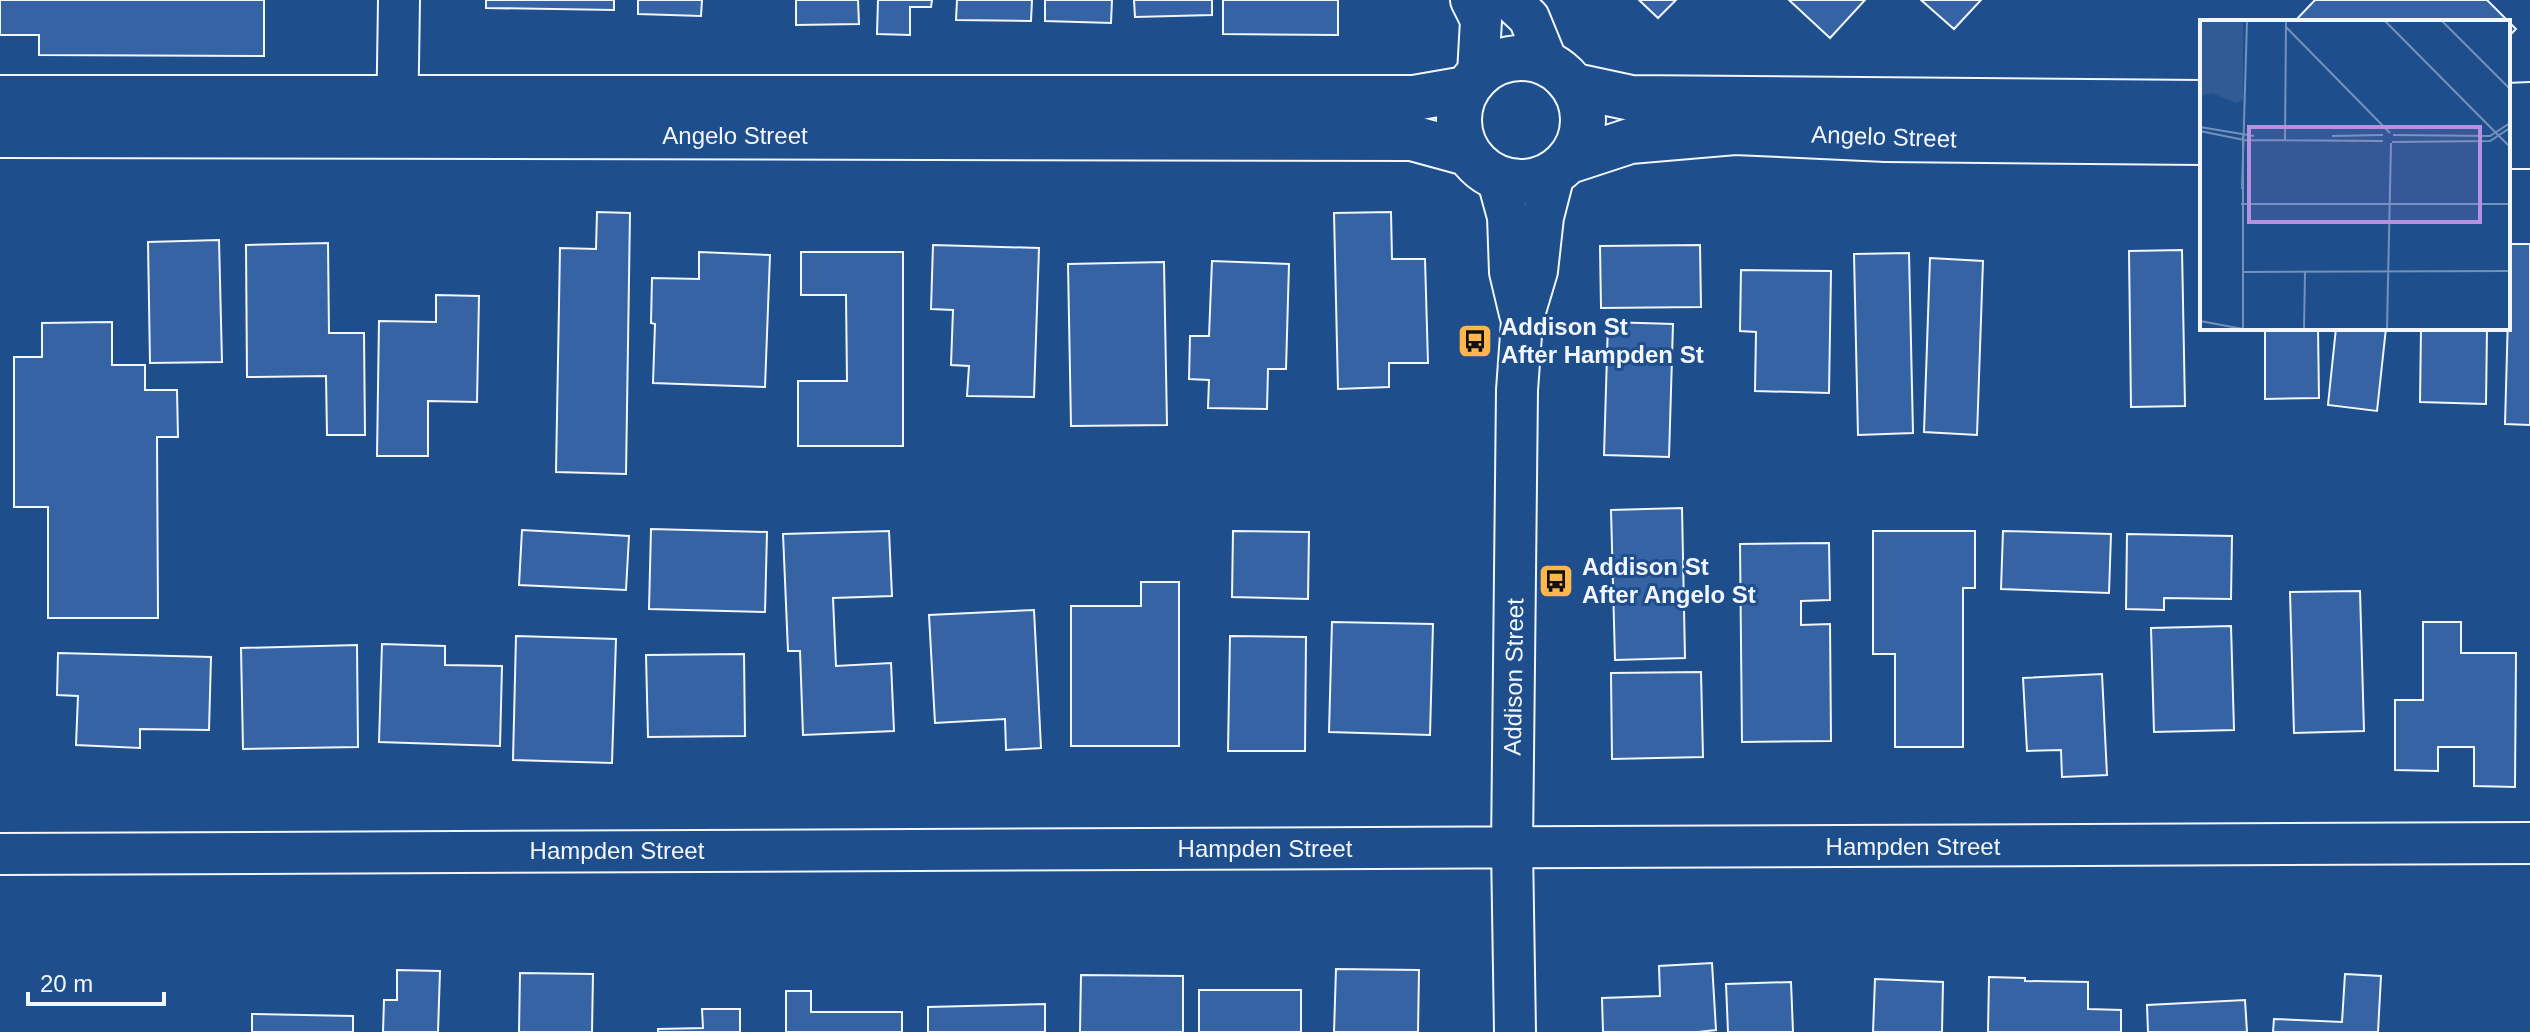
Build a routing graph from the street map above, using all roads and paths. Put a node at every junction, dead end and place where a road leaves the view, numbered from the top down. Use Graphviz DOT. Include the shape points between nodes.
graph roads {
  1 [pos="399,0"];
  2 [pos="1471,0"];
  3 [pos="1510,0"];
  4 [pos="1561,74"];
  5 [pos="1472,82"];
  6 [pos="0,98"];
  7 [pos="2200,103"];
  8 [pos="2530,105"];
  9 [pos="2510,106"];
  10 [pos="397,116"];
  11 [pos="0,135"];
  12 [pos="2200,142"];
  13 [pos="1482,165"];
  14 [pos="1561,167"];
  15 [pos="1522,321"];
  16 [pos="2530,843"];
  17 [pos="1512,848"];
  18 [pos="0,854"];
  19 [pos="1515,1032"];
  1 -- 10 [label="street"];
  2 -- 5 [label="street" via="1481,20"];
  3 -- 4 [label="street" via="1529,18"];
  4 -- 5 [label="street" via="1529,57 1511,58 1493,64"];
  4 -- 7 [label="street, Angelo Street" via="1631,98"];
  4 -- 14 [label="street" via="1582,104 1584,124 1579,144"];
  5 -- 10 [label="street, Angelo Street" via="1414,98"];
  5 -- 13 [label="street" via="1458,121 1461,138"];
  6 -- 10 [label="street, Angelo Street"];
  8 -- 9 [label="street"];
  10 -- 11 [label="street, Angelo Street"];
  10 -- 13 [label="street, Angelo Street" via="1412,138"];
  12 -- 14 [label="street, Angelo Street" via="1735,132 1630,141"];
  13 -- 14 [label="street" via="1516,183 1535,181"];
  13 -- 15 [label="street, Addison Street" via="1508,217 1510,272"];
  14 -- 15 [label="street, Addison Street" via="1543,217 1537,271"];
  15 -- 17 [label="street, Addison Street"];
  16 -- 17 [label="street, Hampden Street"];
  17 -- 18 [label="street, Hampden Street"];
  17 -- 19 [label="street, Addison Street"];
}
